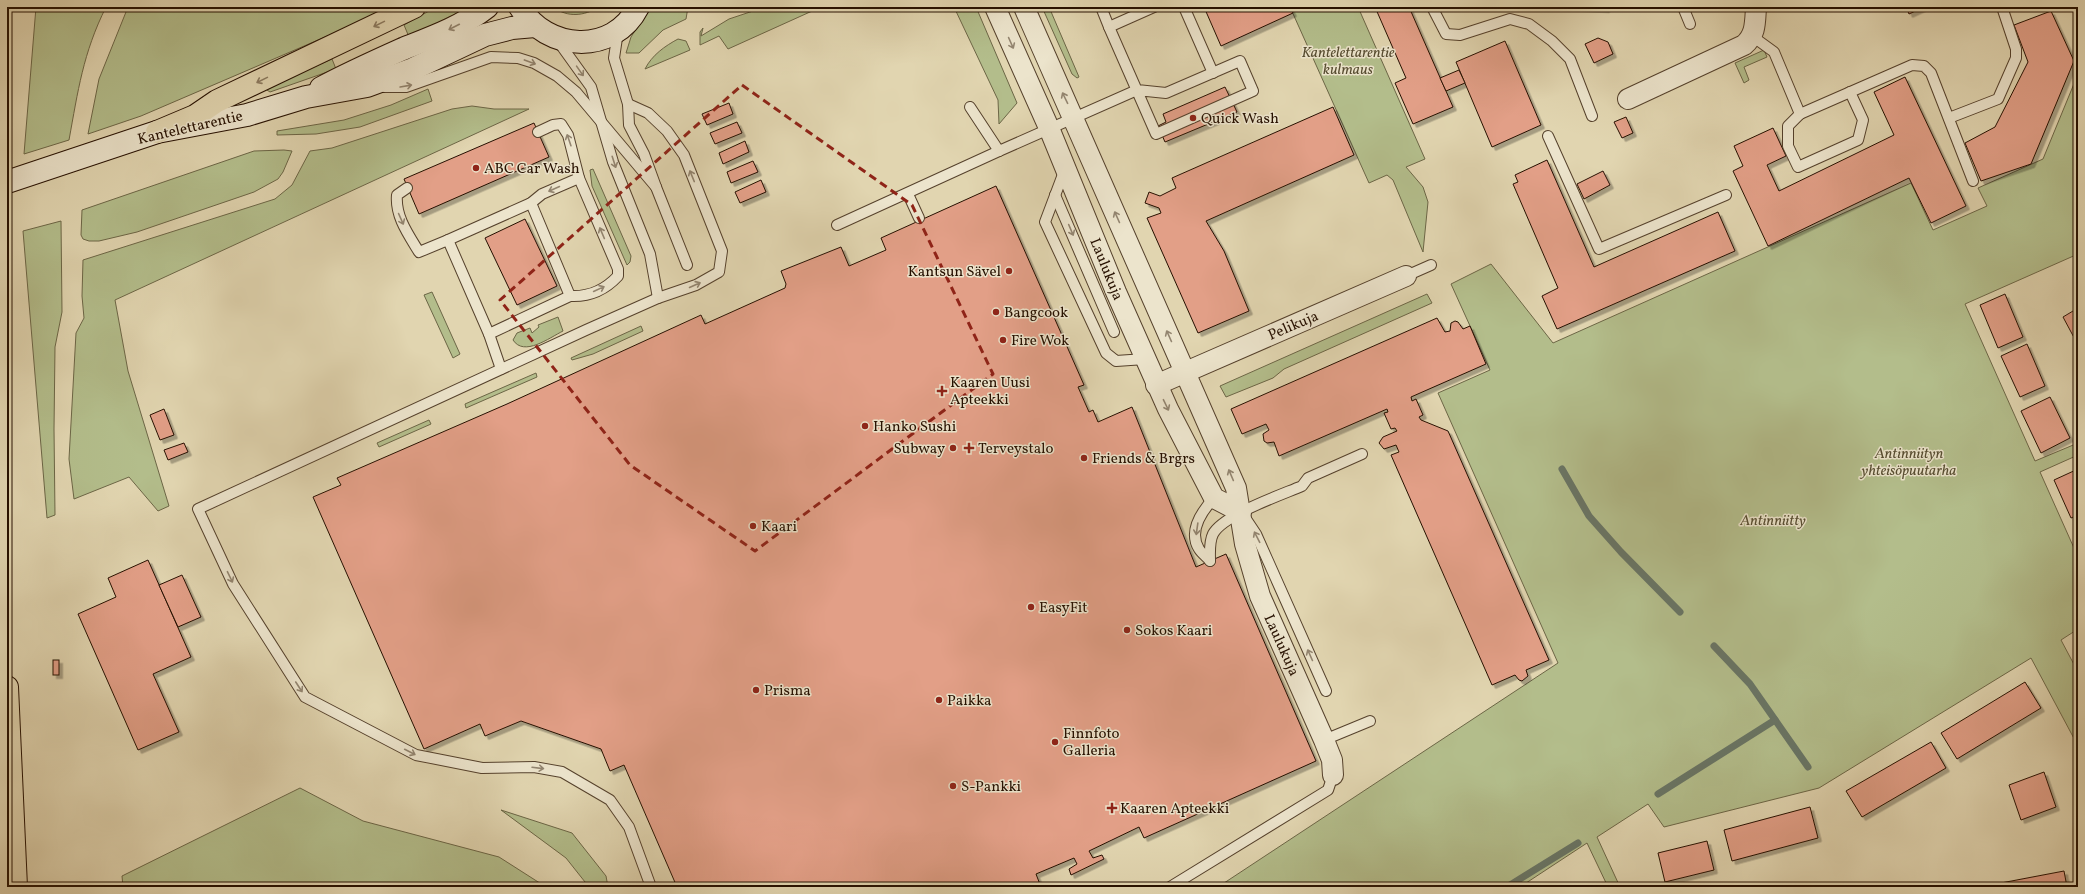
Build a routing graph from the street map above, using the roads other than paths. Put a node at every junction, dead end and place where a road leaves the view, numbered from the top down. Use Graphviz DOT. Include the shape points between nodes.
graph roads {
  1 [pos="414,7"];
  2 [pos="487,7"];
  3 [pos="520,7"];
  4 [pos="638,7"];
  5 [pos="995,7"];
  6 [pos="1024,7"];
  7 [pos="1101,7"];
  8 [pos="1154,7"];
  9 [pos="1184,7"];
  10 [pos="1432,7"];
  11 [pos="1683,7"];
  12 [pos="1756,7"];
  13 [pos="2002,7"];
  14 [pos="1690,24"];
  15 [pos="535,26"];
  16 [pos="1109,27"];
  17 [pos="619,30"];
  18 [pos="1752,36"];
  19 [pos="557,39"];
  20 [pos="1213,73"];
  21 [pos="367,86"];
  22 [pos="1137,90"];
  23 [pos="1850,92"];
  24 [pos="306,97"];
  25 [pos="1628,99"];
  26 [pos="628,104"];
  27 [pos="970,107"];
  28 [pos="1800,114"];
  29 [pos="1592,116"];
  30 [pos="1074,117"];
  31 [pos="1949,118"];
  32 [pos="604,125"];
  33 [pos="1050,128"];
  34 [pos="538,132"];
  35 [pos="148,135"];
  36 [pos="1548,136"];
  37 [pos="999,151"];
  38 [pos="1065,168"];
  39 [pos="579,178"];
  40 [pos="1973,180"];
  41 [pos="7,182"];
  42 [pos="656,187"];
  43 [pos="408,188"];
  44 [pos="908,194"];
  45 [pos="1055,195"];
  46 [pos="1726,195"];
  47 [pos="531,203"];
  48 [pos="919,218"];
  49 [pos="837,225"];
  50 [pos="448,240"];
  51 [pos="687,265"];
  52 [pos="1431,266"];
  53 [pos="1406,276"];
  54 [pos="570,296"];
  55 [pos="658,298"];
  56 [pos="1114,332"];
  57 [pos="489,334"];
  58 [pos="1145,359"];
  59 [pos="501,369"];
  60 [pos="1185,372"];
  61 [pos="1156,385"];
  62 [pos="1362,454"];
  63 [pos="1214,498"];
  64 [pos="1242,512"];
  65 [pos="7,687"];
  66 [pos="1326,691"];
  67 [pos="1370,721"];
  68 [pos="1324,740"];
  69 [pos="1333,775"];
  70 [pos="16,887"];
  71 [pos="651,887"];
  72 [pos="1170,887"];
  1 -- 35 [label="highway, one-way" via="217,101 195,116"];
  2 -- 24 [label="main road, Kantelettarentie, one-way" via="440,34 359,68"];
  3 -- 15 [label="main road"];
  4 -- 17 [label="main road"];
  5 -- 33 [label="street, Laulukuja, one-way"];
  30 -- 6 [label="street, Laulukuja, one-way"];
  7 -- 16 [label="lane"];
  8 -- 16 [label="lane"];
  9 -- 20 [label="lane"];
  10 -- 29 [label="lane" via="1446,34 1460,35 1510,19 1529,24 1552,41 1570,59"];
  11 -- 14 [label="lane"];
  12 -- 18 [label="street"];
  13 -- 31 [label="lane" via="2016,49 2016,58 1998,99"];
  15 -- 19 [label="main road"];
  15 -- 21 [label="main road, Kantelettarentie" via="512,28 485,35 413,69"];
  16 -- 22 [label="lane"];
  17 -- 19 [label="main road" via="605,38 589,42"];
  17 -- 26 [label="lane" via="614,58"];
  18 -- 25 [label="street" via="1744,45"];
  18 -- 28 [label="lane" via="1774,52"];
  19 -- 32 [label="lane, one-way" via="591,86"];
  20 -- 22 [label="lane" via="1166,94"];
  20 -- 22 [label="lane" via="1240,61 1253,91 1156,134"];
  21 -- 24 [label="main road, Kantelettarentie"];
  21 -- 32 [label="lane, one-way" via="406,87 491,57 518,58 534,63 557,76 576,92"];
  22 -- 30 [label="lane"];
  23 -- 28 [label="lane"];
  23 -- 28 [label="lane" via="1864,120 1858,140 1798,167 1788,146 1788,126"];
  23 -- 31 [label="lane" via="1912,65 1924,66 1930,73"];
  24 -- 35 [label="main road, Kantelettarentie" via="247,115"];
  26 -- 42 [label="lane" via="629,125 644,154"];
  55 -- 26 [label="lane, one-way" via="696,285 719,272 722,251 684,155 667,130 648,113"];
  27 -- 37 [label="lane"];
  30 -- 33 [label="lane"];
  60 -- 30 [label="street, Laulukuja, one-way"];
  31 -- 40 [label="lane"];
  32 -- 42 [label="lane"];
  32 -- 55 [label="lane, one-way" via="613,162 650,254"];
  33 -- 37 [label="lane"];
  33 -- 38 [label="street, Laulukuja"];
  39 -- 34 [label="lane, one-way" via="568,135 561,124"];
  35 -- 41 [label="main road, Kantelettarentie"];
  36 -- 46 [label="lane" via="1599,250"];
  37 -- 44 [label="lane"];
  38 -- 45 [label="lane"];
  38 -- 58 [label="street, Laulukuja"];
  39 -- 47 [label="lane, one-way" via="542,194"];
  54 -- 39 [label="lane, one-way" via="582,296 599,290 612,283 618,276 618,269"];
  42 -- 51 [label="lane"];
  43 -- 50 [label="lane, one-way" via="397,195 396,206 419,252"];
  44 -- 48 [label="lane"];
  44 -- 49 [label="lane"];
  45 -- 56 [label="lane, one-way"];
  45 -- 58 [label="lane" via="1045,222 1106,353 1116,361"];
  47 -- 50 [label="lane"];
  47 -- 54 [label="lane"];
  50 -- 57 [label="lane"];
  52 -- 53 [label="lane, Pelikuja"];
  53 -- 60 [label="street, Pelikuja"];
  54 -- 57 [label="lane"];
  55 -- 59 [label="lane"];
  57 -- 59 [label="lane"];
  58 -- 61 [label="street, Laulukuja"];
  59 -- 71 [label="lane, one-way" via="198,509 233,584 305,697 416,755 482,768 534,767 562,772 610,800 629,827"];
  60 -- 61 [label="street, Pelikuja"];
  64 -- 60 [label="street, Laulukuja, one-way" via="1236,488"];
  61 -- 63 [label="street, Laulukuja, one-way"];
  62 -- 64 [label="lane" via="1308,478 1302,486"];
  63 -- 64 [label="street"];
  63 -- 64 [label="lane, one-way" via="1203,510 1196,531 1199,549 1210,561 1213,534 1221,523"];
  66 -- 64 [label="lane, one-way" via="1256,534"];
  64 -- 68 [label="street, Laulukuja" via="1245,544 1260,596"];
  65 -- 70 [label="highway"];
  67 -- 68 [label="lane"];
  68 -- 69 [label="street, Laulukuja" via="1332,760"];
  69 -- 72 [label="lane" via="1328,790"];
}
